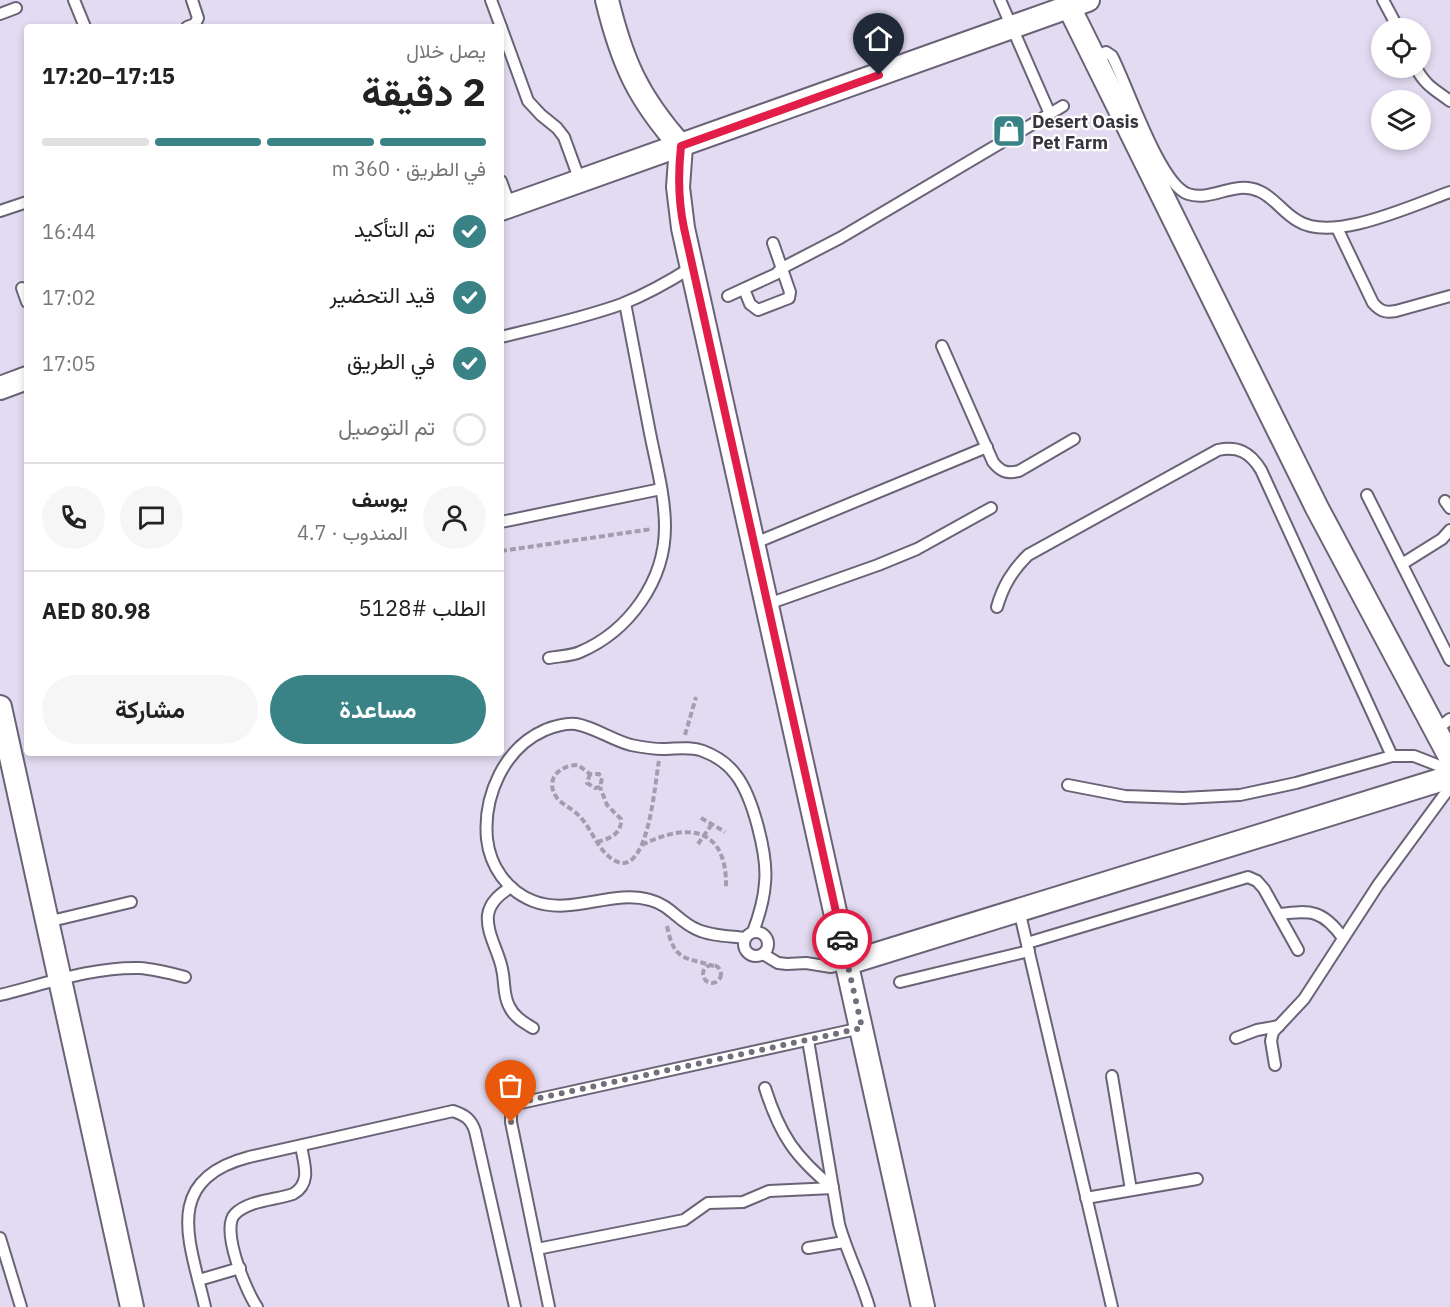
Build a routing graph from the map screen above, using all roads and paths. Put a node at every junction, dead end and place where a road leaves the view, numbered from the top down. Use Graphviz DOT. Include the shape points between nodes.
graph roads {
  1 [pos="74,0"];
  2 [pos="192,0"];
  3 [pos="491,0"];
  4 [pos="607,0"];
  5 [pos="1000,0"];
  6 [pos="1383,0"];
  7 [pos="1079,3"];
  8 [pos="16,8"];
  9 [pos="0,14"];
  10 [pos="1393,18"];
  11 [pos="84,24"];
  12 [pos="195,24"];
  13 [pos="500,24"];
  14 [pos="1012,27"];
  15 [pos="504,35"];
  16 [pos="1094,58"];
  17 [pos="1422,78"];
  18 [pos="1450,101"];
  19 [pos="1063,106"];
  20 [pos="1050,114"];
  21 [pos="681,146"];
  22 [pos="580,181"];
  23 [pos="1450,192"];
  24 [pos="24,203"];
  25 [pos="506,207"];
  26 [pos="0,211"];
  27 [pos="1337,228"];
  28 [pos="774,243"];
  29 [pos="693,267"];
  30 [pos="782,268"];
  31 [pos="22,288"];
  32 [pos="744,289"];
  33 [pos="24,294"];
  34 [pos="728,296"];
  35 [pos="1450,296"];
  36 [pos="625,303"];
  37 [pos="504,336"];
  38 [pos="942,346"];
  39 [pos="24,379"];
  40 [pos="0,388"];
  41 [pos="1074,439"];
  42 [pos="987,447"];
  43 [pos="661,489"];
  44 [pos="1367,495"];
  45 [pos="991,508"];
  46 [pos="504,521"];
  47 [pos="665,527"];
  48 [pos="1450,530"];
  49 [pos="754,543"];
  50 [pos="504,550"];
  51 [pos="1401,564"];
  52 [pos="768,604"];
  53 [pos="997,607"];
  54 [pos="549,658"];
  55 [pos="1450,660"];
  56 [pos="696,697"];
  57 [pos="0,707"];
  58 [pos="1443,725"];
  59 [pos="681,747"];
  60 [pos="662,749"];
  61 [pos="1392,756"];
  62 [pos="1450,757"];
  63 [pos="1450,770"];
  64 [pos="590,774"];
  65 [pos="1450,777"];
  66 [pos="1068,785"];
  67 [pos="600,787"];
  68 [pos="1450,787"];
  69 [pos="701,818"];
  70 [pos="711,824"];
  71 [pos="725,832"];
  72 [pos="704,835"];
  73 [pos="597,842"];
  74 [pos="698,843"];
  75 [pos="641,846"];
  76 [pos="511,887"];
  77 [pos="726,890"];
  78 [pos="131,902"];
  79 [pos="663,904"];
  80 [pos="1019,910"];
  81 [pos="1279,914"];
  82 [pos="47,922"];
  83 [pos="749,935"];
  84 [pos="1343,938"];
  85 [pos="1028,947"];
  86 [pos="1298,950"];
  87 [pos="763,954"];
  88 [pos="848,963"];
  89 [pos="714,966"];
  90 [pos="185,977"];
  91 [pos="60,980"];
  92 [pos="900,982"];
  93 [pos="0,995"];
  94 [pos="1279,1026"];
  95 [pos="532,1028"];
  96 [pos="862,1028"];
  97 [pos="1236,1038"];
  98 [pos="808,1040"];
  99 [pos="1275,1065"];
  100 [pos="1112,1076"];
  101 [pos="765,1088"];
  102 [pos="302,1146"];
  103 [pos="1197,1179"];
  104 [pos="833,1188"];
  105 [pos="1131,1190"];
  106 [pos="1086,1198"];
  107 [pos="0,1238"];
  108 [pos="844,1242"];
  109 [pos="808,1248"];
  110 [pos="537,1249"];
  111 [pos="240,1268"];
  112 [pos="199,1280"];
  113 [pos="21,1307"];
  114 [pos="132,1307"];
  115 [pos="205,1307"];
  116 [pos="257,1307"];
  117 [pos="515,1307"];
  118 [pos="549,1307"];
  119 [pos="869,1307"];
  120 [pos="923,1307"];
  121 [pos="1112,1307"];
  1 -- 11 [label="lane"];
  2 -- 12 [label="lane" via="198,18"];
  3 -- 13 [label="lane"];
  4 -- 21 [label="street" via="627,68 642,97"];
  5 -- 14 [label="lane"];
  6 -- 10 [label="lane"];
  7 -- 14 [label="street"];
  7 -- 16 [label="street"];
  8 -- 9 [label="lane"];
  14 -- 20 [label="lane"];
  14 -- 21 [label="street"];
  15 -- 22 [label="lane" via="528,101 564,137"];
  16 -- 27 [label="lane" via="1106,52 1112,56 1156,153 1180,190 1200,196 1250,187 1298,222 1323,229"];
  16 -- 58 [label="street" via="1317,508"];
  17 -- 18 [label="lane" via="1434,92"];
  19 -- 20 [label="lane"];
  20 -- 30 [label="lane"];
  21 -- 22 [label="street"];
  21 -- 29 [label="street" via="680,208"];
  22 -- 25 [label="street"];
  23 -- 27 [label="lane"];
  24 -- 26 [label="lane"];
  27 -- 35 [label="lane" via="1379,310 1387,313"];
  28 -- 30 [label="lane"];
  29 -- 36 [label="lane"];
  29 -- 49 [label="street"];
  30 -- 32 [label="lane"];
  30 -- 32 [label="lane" via="790,292 787,300 758,310 750,304"];
  31 -- 33 [label="lane"];
  32 -- 34 [label="lane"];
  36 -- 37 [label="lane"];
  36 -- 43 [label="lane"];
  38 -- 42 [label="lane"];
  39 -- 40 [label="street"];
  41 -- 42 [label="lane" via="1010,474 1000,471"];
  42 -- 49 [label="lane"];
  43 -- 46 [label="lane"];
  43 -- 47 [label="lane"];
  44 -- 51 [label="lane"];
  45 -- 52 [label="lane" via="917,549"];
  47 -- 50 [label="path"];
  47 -- 54 [label="lane" via="661,559 649,589 631,616 607,637 579,652"];
  48 -- 51 [label="lane"];
  49 -- 52 [label="street"];
  51 -- 55 [label="lane"];
  52 -- 88 [label="street"];
  53 -- 61 [label="lane" via="1013,570 1028,555 1218,450 1244,451 1261,470"];
  56 -- 59 [label="path"];
  57 -- 82 [label="street"];
  58 -- 62 [label="street"];
  59 -- 60 [label="lane"];
  59 -- 83 [label="lane" via="722,760 746,794 764,855 765,873 762,907"];
  60 -- 75 [label="path" via="651,818"];
  60 -- 76 [label="lane" via="623,742 575,724 548,729 519,746 497,780 488,804 486,828 488,851 497,872"];
  61 -- 63 [label="lane" via="1414,756"];
  61 -- 66 [label="lane" via="1240,795 1125,796"];
  64 -- 67 [label="path" via="599,774"];
  64 -- 67 [label="path" via="587,783"];
  64 -- 73 [label="path" via="578,765 562,768 556,772 552,786 559,800 585,821"];
  65 -- 80 [label="street"];
  67 -- 73 [label="path" via="603,799 622,823 611,837"];
  68 -- 84 [label="lane"];
  69 -- 70 [label="path"];
  70 -- 71 [label="path"];
  70 -- 72 [label="path"];
  72 -- 74 [label="path"];
  72 -- 75 [label="path" via="677,832"];
  72 -- 77 [label="path" via="715,843 721,856"];
  73 -- 75 [label="path" via="618,862 627,862"];
  76 -- 79 [label="lane" via="532,901 552,905 634,897"];
  76 -- 95 [label="lane" via="492,903 489,928 499,956 508,1005 518,1019"];
  78 -- 82 [label="lane"];
  79 -- 83 [label="lane" via="696,929 711,934"];
  79 -- 89 [label="path" via="672,947 679,955"];
  80 -- 85 [label="lane"];
  80 -- 88 [label="street"];
  81 -- 84 [label="lane" via="1306,911 1322,915"];
  81 -- 85 [label="lane" via="1264,889 1248,877"];
  81 -- 86 [label="lane"];
  82 -- 91 [label="street"];
  83 -- 87 [label="lane" via="744,949 752,956"];
  83 -- 87 [label="lane" via="759,932 767,939"];
  84 -- 94 [label="lane" via="1304,999"];
  85 -- 92 [label="lane"];
  85 -- 106 [label="lane"];
  87 -- 88 [label="lane" via="787,964 831,967"];
  88 -- 96 [label="street"];
  89 -- 89 [label="path" via="704,972 710,983 719,981 721,976"];
  90 -- 91 [label="lane" via="129,969"];
  91 -- 93 [label="lane"];
  91 -- 114 [label="street"];
  94 -- 97 [label="lane"];
  94 -- 99 [label="lane" via="1271,1041"];
  96 -- 98 [label="lane"];
  96 -- 120 [label="street"];
  98 -- 104 [label="lane"];
  98 -- 110 [label="lane" via="516,1104 511,1122"];
  100 -- 105 [label="lane"];
  101 -- 104 [label="lane" via="789,1144"];
  102 -- 111 [label="lane" via="306,1178 300,1191 242,1208 230,1222"];
  102 -- 112 [label="lane" via="230,1162 197,1187 189,1206 187,1227"];
  102 -- 117 [label="lane" via="443,1113 463,1114 475,1131"];
  103 -- 105 [label="lane"];
  104 -- 108 [label="lane"];
  104 -- 110 [label="lane" via="769,1191 743,1202 708,1203 684,1220"];
  105 -- 106 [label="lane"];
  106 -- 121 [label="lane"];
  107 -- 113 [label="lane"];
  108 -- 109 [label="lane"];
  108 -- 119 [label="lane"];
  110 -- 118 [label="lane"];
  111 -- 112 [label="lane"];
  111 -- 116 [label="lane"];
  112 -- 115 [label="lane"];
}
